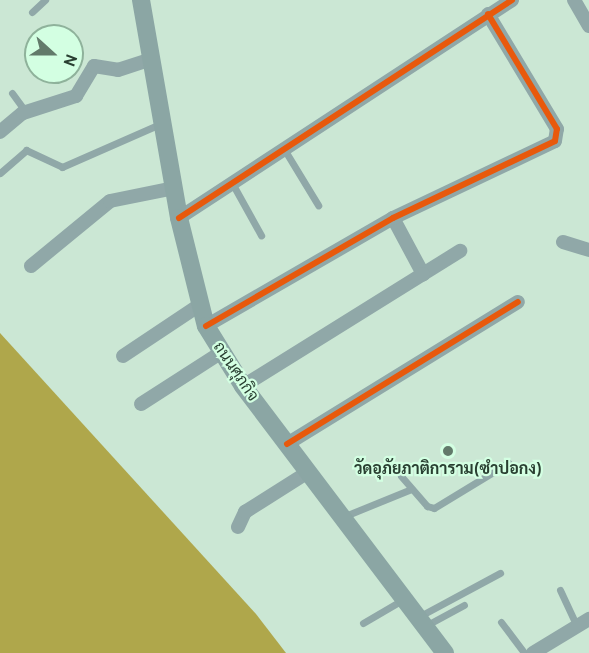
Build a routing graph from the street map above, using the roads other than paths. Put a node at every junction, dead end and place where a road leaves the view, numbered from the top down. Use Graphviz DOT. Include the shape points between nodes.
graph roads {
  1 [pos="45,0"];
  2 [pos="141,0"];
  3 [pos="512,0"];
  4 [pos="574,0"];
  5 [pos="32,12"];
  6 [pos="488,14"];
  7 [pos="589,26"];
  8 [pos="151,59"];
  9 [pos="12,93"];
  10 [pos="26,112"];
  11 [pos="161,124"];
  12 [pos="0,132"];
  13 [pos="284,149"];
  14 [pos="0,173"];
  15 [pos="232,183"];
  16 [pos="174,188"];
  17 [pos="318,205"];
  18 [pos="179,218"];
  19 [pos="393,218"];
  20 [pos="261,235"];
  21 [pos="563,242"];
  22 [pos="589,250"];
  23 [pos="460,251"];
  24 [pos="31,266"];
  25 [pos="423,274"];
  26 [pos="518,302"];
  27 [pos="198,306"];
  28 [pos="206,326"];
  29 [pos="220,353"];
  30 [pos="123,356"];
  31 [pos="243,387"];
  32 [pos="141,405"];
  33 [pos="286,444"];
  34 [pos="508,464"];
  35 [pos="308,472"];
  36 [pos="401,476"];
  37 [pos="411,489"];
  38 [pos="355,512"];
  39 [pos="238,527"];
  40 [pos="500,573"];
  41 [pos="560,590"];
  42 [pos="404,599"];
  43 [pos="464,605"];
  44 [pos="421,622"];
  45 [pos="501,622"];
  46 [pos="363,623"];
  47 [pos="583,623"];
  48 [pos="441,652"];
  49 [pos="524,653"];
  50 [pos="533,653"];
  1 -- 5 [label="lane"];
  2 -- 8 [label="main road, ถนนศุภกิจ"];
  3 -- 6 [label="street"];
  4 -- 7 [label="street"];
  6 -- 13 [label="street"];
  6 -- 19 [label="street" via="558,138"];
  8 -- 10 [label="street" via="118,70 98,65 76,96"];
  8 -- 11 [label="main road, ถนนศุภกิจ"];
  9 -- 10 [label="lane"];
  10 -- 12 [label="street"];
  11 -- 14 [label="lane" via="62,166 26,150"];
  11 -- 16 [label="main road, ถนนศุภกิจ"];
  13 -- 15 [label="street"];
  13 -- 17 [label="lane"];
  15 -- 18 [label="street"];
  15 -- 20 [label="lane"];
  16 -- 18 [label="main road, ถนนศุภกิจ"];
  16 -- 24 [label="street" via="110,201"];
  18 -- 27 [label="main road, ถนนศุภกิจ"];
  19 -- 25 [label="street"];
  19 -- 28 [label="street"];
  21 -- 22 [label="street"];
  23 -- 25 [label="street"];
  25 -- 31 [label="street"];
  26 -- 33 [label="street"];
  27 -- 28 [label="main road, ถนนศุภกิจ"];
  27 -- 30 [label="street"];
  28 -- 29 [label="main road, ถนนศุภกิจ"];
  29 -- 31 [label="main road, ถนนศุภกิจ"];
  29 -- 32 [label="street"];
  31 -- 33 [label="main road, ถนนศุภกิจ"];
  33 -- 35 [label="main road, ถนนศุภกิจ"];
  34 -- 37 [label="lane" via="434,507"];
  35 -- 38 [label="main road, ถนนศุภกิจ"];
  35 -- 39 [label="street" via="245,512"];
  36 -- 37 [label="lane"];
  37 -- 38 [label="lane"];
  38 -- 42 [label="main road, ถนนศุภกิจ"];
  40 -- 44 [label="lane"];
  41 -- 47 [label="lane"];
  42 -- 44 [label="main road, ถนนศุภกิจ"];
  42 -- 46 [label="lane"];
  43 -- 44 [label="lane"];
  44 -- 48 [label="main road, ถนนศุภกิจ"];
  45 -- 49 [label="lane"];
  47 -- 50 [label="street"];
}
